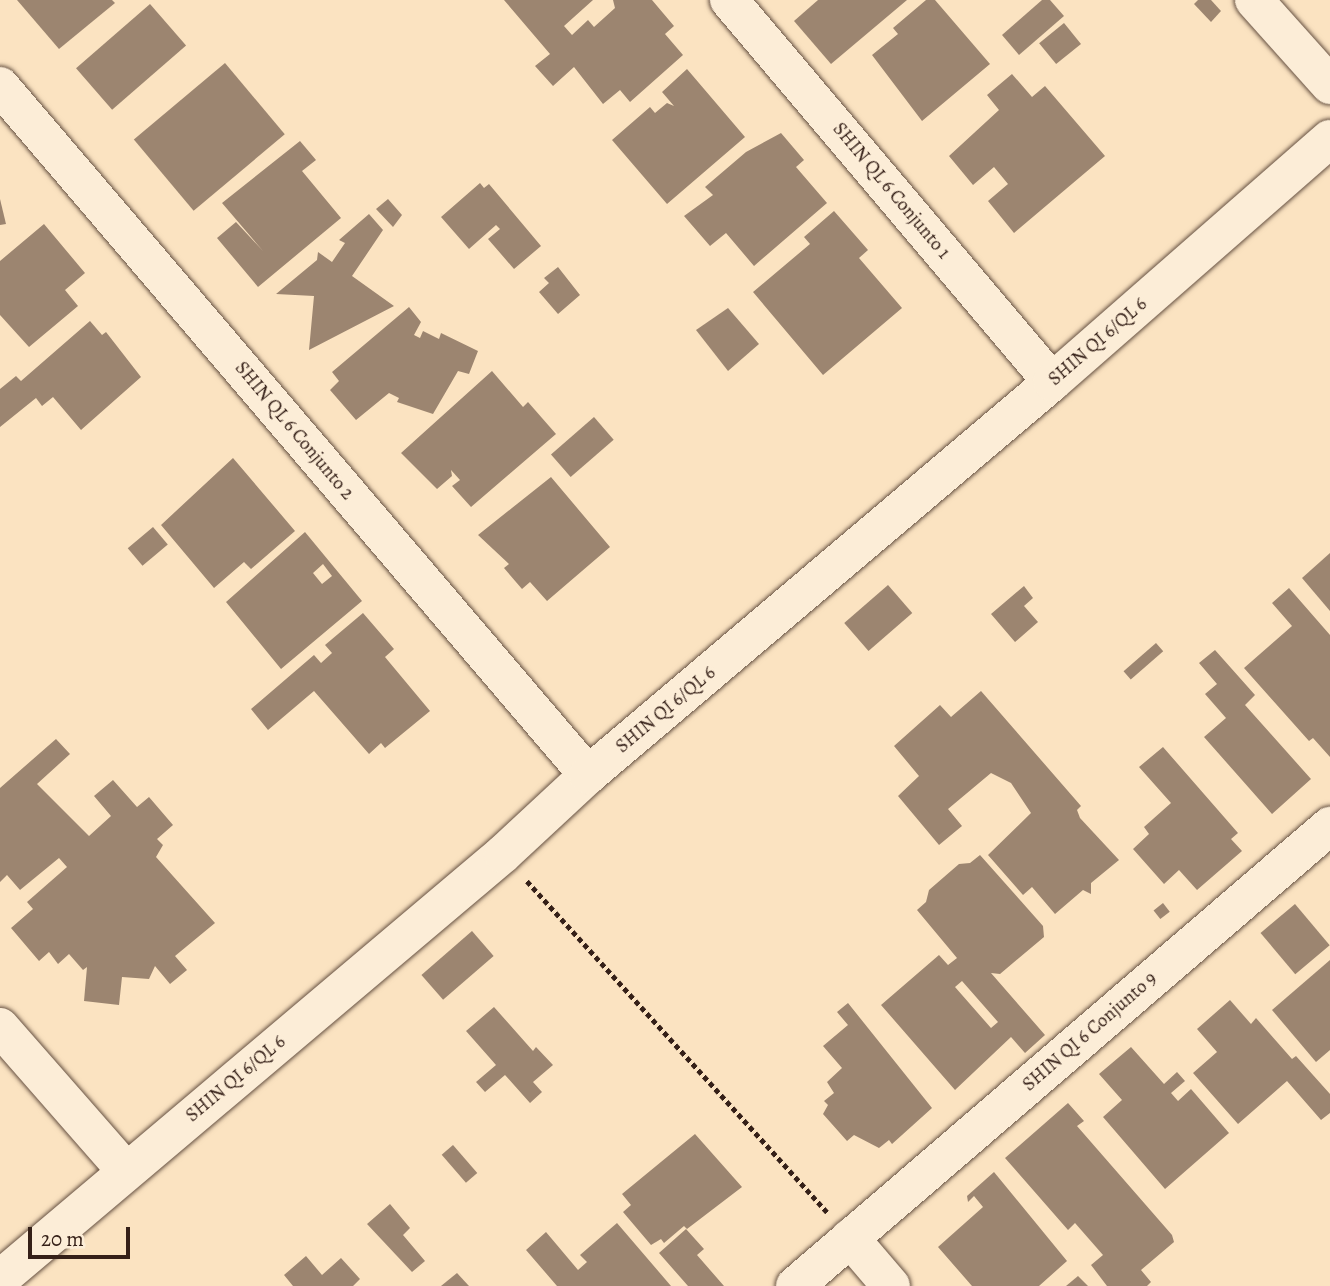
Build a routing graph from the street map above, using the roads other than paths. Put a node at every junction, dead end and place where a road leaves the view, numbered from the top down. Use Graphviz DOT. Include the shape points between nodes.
graph roads {
  1 [pos="729,0"];
  2 [pos="1254,0"];
  3 [pos="1330,85"];
  4 [pos="0,86"];
  5 [pos="1330,139"];
  6 [pos="1052,382"];
  7 [pos="588,775"];
  8 [pos="1330,826"];
  9 [pos="0,1027"];
  10 [pos="125,1171"];
  11 [pos="850,1238"];
  12 [pos="0,1279"];
  13 [pos="795,1286"];
  14 [pos="891,1286"];
  1 -- 6 [label="street, SHIN QL 6 Conjunto 1"];
  2 -- 3 [label="street"];
  4 -- 7 [label="street, SHIN QL 6 Conjunto 2"];
  5 -- 6 [label="street, SHIN QI 6/QL 6"];
  6 -- 7 [label="street, SHIN QI 6/QL 6"];
  7 -- 10 [label="street, SHIN QI 6/QL 6" via="503,854"];
  8 -- 11 [label="street, SHIN QI 6 Conjunto 9"];
  9 -- 10 [label="street"];
  10 -- 12 [label="street, SHIN QI 6/QL 6"];
  11 -- 13 [label="street, SHIN QI 6 Conjunto 9"];
  11 -- 14 [label="street"];
}
